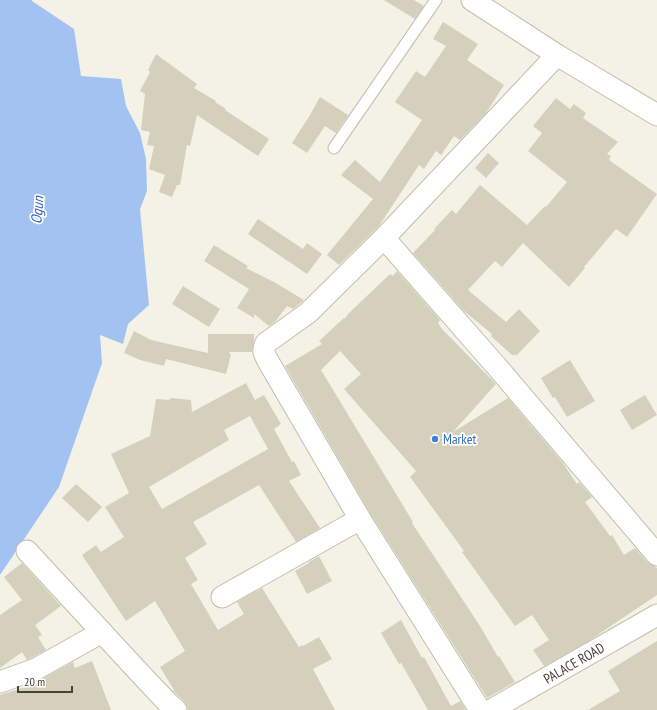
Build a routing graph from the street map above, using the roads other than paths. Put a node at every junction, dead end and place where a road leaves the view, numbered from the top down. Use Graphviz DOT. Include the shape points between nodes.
graph roads {
  1 [pos="436,0"];
  2 [pos="472,0"];
  3 [pos="557,55"];
  4 [pos="657,115"];
  5 [pos="334,148"];
  6 [pos="384,238"];
  7 [pos="360,519"];
  8 [pos="27,551"];
  9 [pos="657,555"];
  10 [pos="222,597"];
  11 [pos="657,615"];
  12 [pos="102,632"];
  13 [pos="0,682"];
  14 [pos="176,710"];
  15 [pos="480,710"];
  16 [pos="491,710"];
  1 -- 5 [label="lane"];
  2 -- 3 [label="street"];
  3 -- 4 [label="street"];
  3 -- 6 [label="street"];
  6 -- 7 [label="street" via="308,313 266,343 264,348 264,354"];
  6 -- 9 [label="street"];
  7 -- 10 [label="street"];
  7 -- 15 [label="street"];
  8 -- 12 [label="street"];
  11 -- 16 [label="street, PALACE ROAD"];
  12 -- 13 [label="street" via="36,669"];
  12 -- 14 [label="street"];
}
